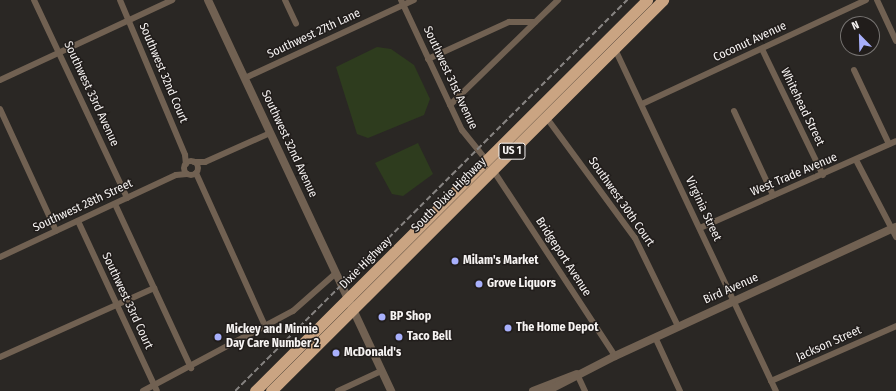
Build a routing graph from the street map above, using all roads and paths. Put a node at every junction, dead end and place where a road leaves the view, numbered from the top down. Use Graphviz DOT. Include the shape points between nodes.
graph roads {
  1 [pos="34,0"];
  2 [pos="120,0"];
  3 [pos="172,0"];
  4 [pos="208,0"];
  5 [pos="285,0"];
  6 [pos="414,0"];
  7 [pos="558,0"];
  8 [pos="647,0"];
  9 [pos="663,0"];
  10 [pos="866,0"];
  11 [pos="877,0"];
  12 [pos="402,2"];
  13 [pos="129,20"];
  14 [pos="535,22"];
  15 [pos="296,24"];
  16 [pos="608,39"];
  17 [pos="896,41"];
  18 [pos="615,48"];
  19 [pos="762,49"];
  20 [pos="59,53"];
  21 [pos="428,59"];
  22 [pos="854,70"];
  23 [pos="244,78"];
  24 [pos="0,80"];
  25 [pos="642,104"];
  26 [pos="450,105"];
  27 [pos="0,109"];
  28 [pos="734,111"];
  29 [pos="546,117"];
  30 [pos="270,133"];
  31 [pos="896,141"];
  32 [pos="889,144"];
  33 [pos="486,160"];
  34 [pos="856,160"];
  35 [pos="205,162"];
  36 [pos="189,164"];
  37 [pos="493,170"];
  38 [pos="193,173"];
  39 [pos="822,175"];
  40 [pos="176,176"];
  41 [pos="774,195"];
  42 [pos="126,198"];
  43 [pos="115,204"];
  44 [pos="78,221"];
  45 [pos="700,228"];
  46 [pos="893,228"];
  47 [pos="56,231"];
  48 [pos="896,237"];
  49 [pos="0,257"];
  50 [pos="336,272"];
  51 [pos="154,288"];
  52 [pos="348,299"];
  53 [pos="734,301"];
  54 [pos="116,304"];
  55 [pos="352,310"];
  56 [pos="265,326"];
  57 [pos="678,326"];
  58 [pos="896,326"];
  59 [pos="655,337"];
  60 [pos="615,356"];
  61 [pos="0,357"];
  62 [pos="191,368"];
  63 [pos="381,370"];
  64 [pos="577,374"];
  65 [pos="772,381"];
  66 [pos="156,388"];
  67 [pos="143,391"];
  68 [pos="255,391"];
  69 [pos="271,391"];
  70 [pos="338,391"];
  71 [pos="390,391"];
  72 [pos="533,391"];
  73 [pos="547,391"];
  74 [pos="585,391"];
  75 [pos="680,391"];
  76 [pos="776,391"];
  1 -- 20 [label="street, Southwest 33rd Avenue"];
  2 -- 13 [label="street, Southwest 32nd Court"];
  3 -- 13 [label="street"];
  4 -- 23 [label="street, Southwest 32nd Avenue"];
  5 -- 15 [label="street"];
  6 -- 12 [label="street, Southwest 27th Lane"];
  7 -- 14 [label="street"];
  8 -- 16 [label="highway, Dixie Highway / US 1"];
  9 -- 18 [label="highway, South Dixie Highway / US 1"];
  10 -- 19 [label="street, Coconut Avenue"];
  11 -- 17 [label="street"];
  12 -- 21 [label="street, Southwest 31st Avenue"];
  12 -- 23 [label="street, Southwest 27th Lane"];
  13 -- 20 [label="street"];
  13 -- 36 [label="street, Southwest 32nd Court"];
  14 -- 21 [label="street" via="509,22"];
  14 -- 26 [label="street"];
  16 -- 18 [label="street, Virginia Street"];
  16 -- 33 [label="highway, Dixie Highway / US 1"];
  18 -- 25 [label="street, Virginia Street"];
  18 -- 29 [label="highway, South Dixie Highway / US 1"];
  19 -- 25 [label="street, Coconut Avenue"];
  19 -- 39 [label="street, Whitehead Street"];
  20 -- 24 [label="street"];
  20 -- 42 [label="street, Southwest 33rd Avenue"];
  21 -- 26 [label="street, Southwest 31st Avenue"];
  22 -- 32 [label="street"];
  23 -- 30 [label="street, Southwest 32nd Avenue"];
  25 -- 45 [label="street, Virginia Street"];
  26 -- 33 [label="street, Southwest 31st Avenue" via="466,138"];
  27 -- 47 [label="street"];
  28 -- 41 [label="street"];
  29 -- 37 [label="highway, South Dixie Highway / US 1"];
  29 -- 57 [label="street, Southwest 30th Court" via="635,238"];
  30 -- 35 [label="street"];
  30 -- 50 [label="street, Southwest 32nd Avenue"];
  31 -- 32 [label="street, West Trade Avenue"];
  32 -- 34 [label="street, West Trade Avenue"];
  33 -- 52 [label="highway, Dixie Highway / US 1"];
  34 -- 39 [label="street, West Trade Avenue"];
  34 -- 46 [label="street"];
  35 -- 36 [label="street"];
  35 -- 38 [label="street"];
  36 -- 38 [label="street"];
  36 -- 38 [label="street"];
  36 -- 40 [label="street, Southwest 28th Street"];
  37 -- 55 [label="highway, South Dixie Highway / US 1"];
  37 -- 60 [label="street, Bridgeport Avenue"];
  38 -- 40 [label="street, Southwest 28th Street"];
  38 -- 56 [label="street"];
  39 -- 41 [label="street, West Trade Avenue"];
  40 -- 42 [label="street, Southwest 28th Street"];
  41 -- 45 [label="street, West Trade Avenue"];
  42 -- 43 [label="street, Southwest 28th Street"];
  43 -- 44 [label="street, Southwest 28th Street"];
  43 -- 51 [label="street"];
  44 -- 47 [label="street, Southwest 28th Street"];
  44 -- 54 [label="street, Southwest 33rd Court"];
  45 -- 53 [label="street, Virginia Street"];
  46 -- 48 [label="street"];
  46 -- 53 [label="street, Bird Avenue"];
  47 -- 49 [label="street, Southwest 28th Street"];
  50 -- 52 [label="street, Southwest 32nd Avenue"];
  50 -- 56 [label="street" via="299,308"];
  51 -- 54 [label="street"];
  51 -- 62 [label="street"];
  52 -- 55 [label="street, Southwest 32nd Avenue"];
  52 -- 68 [label="highway, Dixie Highway / US 1"];
  53 -- 57 [label="street, Bird Avenue"];
  53 -- 65 [label="street, Virginia Street"];
  54 -- 61 [label="street"];
  54 -- 66 [label="street, Southwest 33rd Court"];
  55 -- 63 [label="street, Southwest 32nd Avenue"];
  55 -- 69 [label="highway, South Dixie Highway / US 1"];
  56 -- 62 [label="street"];
  57 -- 59 [label="street, Bird Avenue"];
  58 -- 65 [label="street, Jackson Street"];
  59 -- 60 [label="street, Bird Avenue"];
  59 -- 75 [label="street"];
  60 -- 64 [label="street, Bird Avenue"];
  62 -- 66 [label="street"];
  63 -- 70 [label="street"];
  63 -- 71 [label="street, Southwest 32nd Avenue"];
  64 -- 72 [label="street, Bird Avenue"];
  64 -- 73 [label="street, Bird Avenue"];
  64 -- 74 [label="street"];
  65 -- 76 [label="street, Virginia Street"];
  66 -- 67 [label="street"];
}
